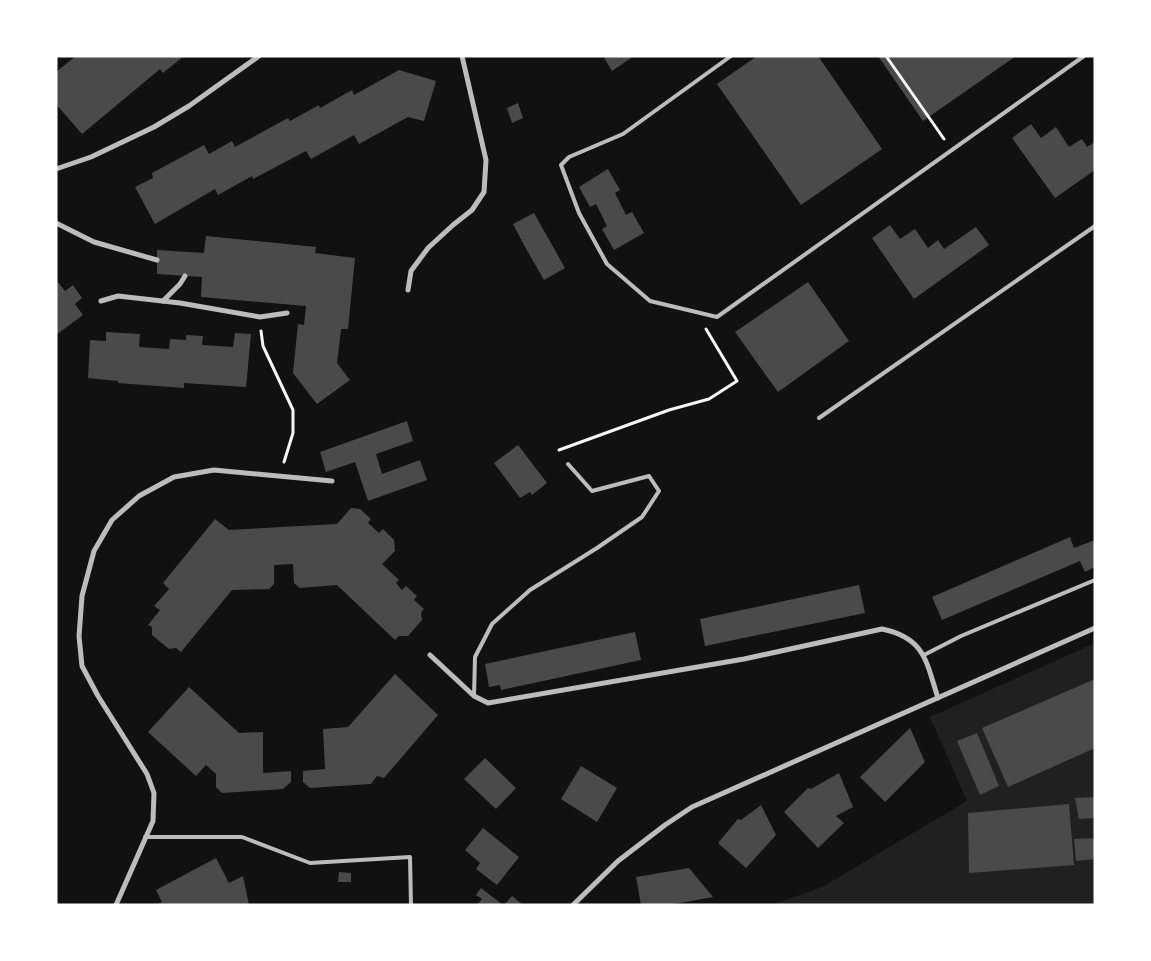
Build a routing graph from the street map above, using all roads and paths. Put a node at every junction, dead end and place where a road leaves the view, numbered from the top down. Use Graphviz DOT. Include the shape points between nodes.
graph roads {
  1 [pos="259,56"];
  2 [pos="462,56"];
  3 [pos="731,56"];
  4 [pos="886,56"];
  5 [pos="1084,56"];
  6 [pos="952,150"];
  7 [pos="56,169"];
  8 [pos="56,223"];
  9 [pos="1095,226"];
  10 [pos="157,260"];
  11 [pos="186,276"];
  12 [pos="408,290"];
  13 [pos="101,301"];
  14 [pos="163,301"];
  15 [pos="287,313"];
  16 [pos="260,317"];
  17 [pos="716,317"];
  18 [pos="819,418"];
  19 [pos="568,464"];
  20 [pos="281,477"];
  21 [pos="332,481"];
  22 [pos="1095,580"];
  23 [pos="1095,628"];
  24 [pos="430,655"];
  25 [pos="924,655"];
  26 [pos="474,696"];
  27 [pos="938,698"];
  28 [pos="145,837"];
  29 [pos="116,905"];
  30 [pos="411,905"];
  31 [pos="573,905"];
  1 -- 7 [label="street" via="154,127 91,157"];
  2 -- 12 [label="street" via="486,160 484,192 472,210 428,248 411,271"];
  3 -- 17 [label="lane" via="623,134 569,157 561,165 579,213 607,264 650,301"];
  4 -- 6 [label="path"];
  5 -- 6 [label="lane"];
  6 -- 17 [label="lane"];
  8 -- 10 [label="street" via="94,242"];
  9 -- 18 [label="lane"];
  11 -- 14 [label="street"];
  13 -- 14 [label="street" via="118,296"];
  14 -- 16 [label="street"];
  15 -- 16 [label="street"];
  16 -- 20 [label="path" via="263,346 293,410 293,433"];
  17 -- 19 [label="path" via="703,325 737,382 709,399 559,450"];
  19 -- 26 [label="lane" via="592,491 649,476 659,491 642,518 530,590 492,624 475,657"];
  20 -- 21 [label="street"];
  20 -- 28 [label="street" via="214,470 174,478 139,496 112,520 94,551 82,596 82,666 147,774 154,793 153,821"];
  22 -- 25 [label="lane" via="961,636"];
  23 -- 27 [label="street"];
  24 -- 26 [label="street"];
  25 -- 26 [label="street" via="911,640 882,629 744,659 488,704"];
  25 -- 27 [label="street"];
  27 -- 31 [label="street" via="692,807 618,861"];
  28 -- 29 [label="street"];
  28 -- 30 [label="lane" via="242,837 310,863 410,857"];
}
